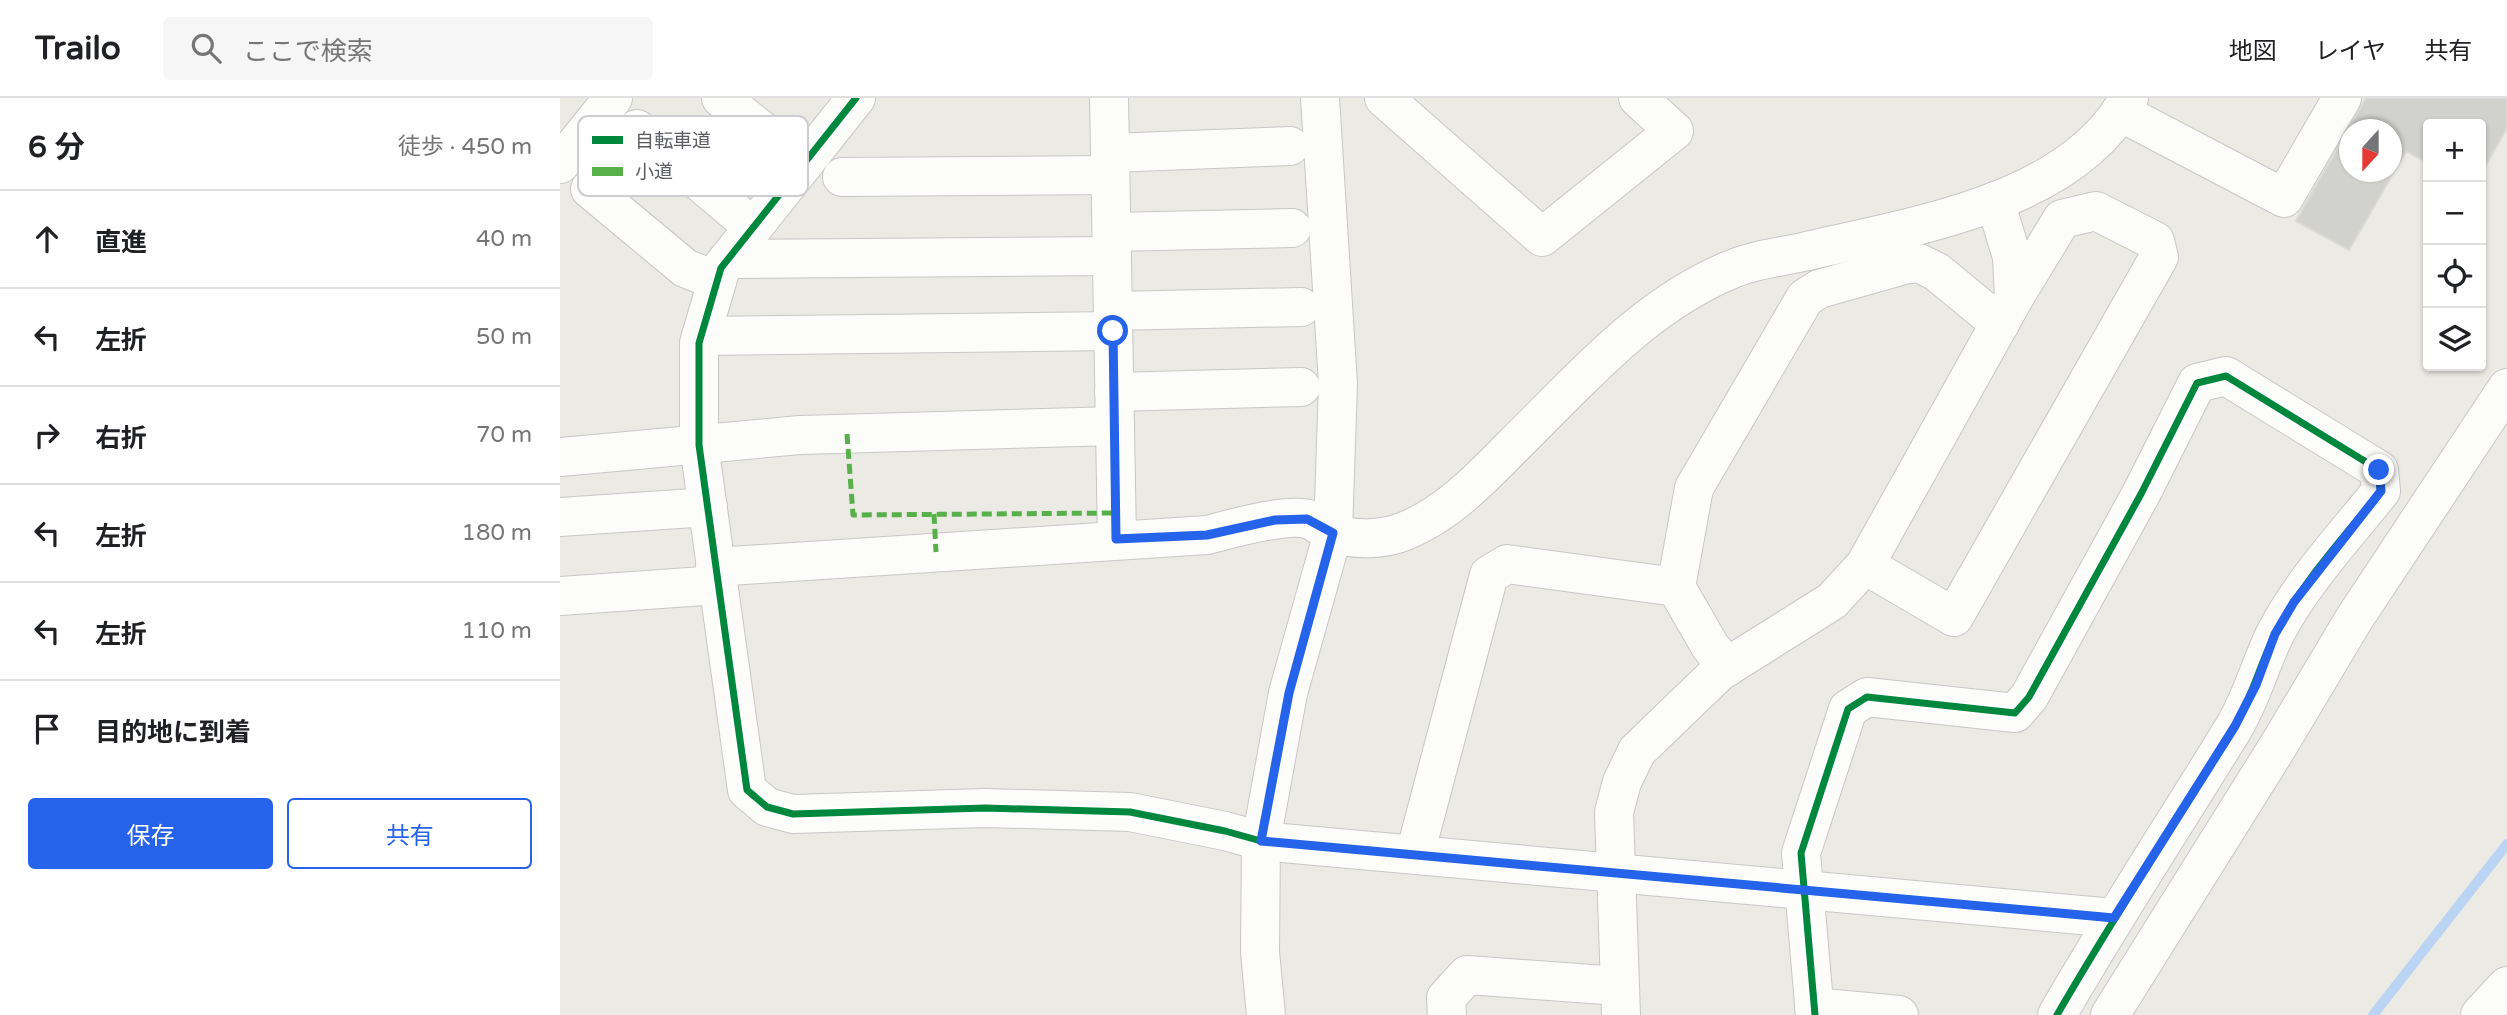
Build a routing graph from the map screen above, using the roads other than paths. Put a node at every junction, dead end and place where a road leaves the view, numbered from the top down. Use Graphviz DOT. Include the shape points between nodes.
graph roads {
  1 [pos="613,98"];
  2 [pos="721,98"];
  3 [pos="856,98"];
  4 [pos="1109,98"];
  5 [pos="1320,98"];
  6 [pos="1384,98"];
  7 [pos="1638,98"];
  8 [pos="2342,98"];
  9 [pos="2125,105"];
  10 [pos="599,116"];
  11 [pos="744,116"];
  12 [pos="578,142"];
  13 [pos="1290,146"];
  14 [pos="808,159"];
  15 [pos="560,164"];
  16 [pos="1110,164"];
  17 [pos="842,177"];
  18 [pos="598,196"];
  19 [pos="716,196"];
  20 [pos="778,196"];
  21 [pos="1995,201"];
  22 [pos="753,227"];
  23 [pos="1292,228"];
  24 [pos="1112,244"];
  25 [pos="722,270"];
  26 [pos="1301,307"];
  27 [pos="2007,311"];
  28 [pos="1113,321"];
  29 [pos="701,336"];
  30 [pos="1301,387"];
  31 [pos="2507,388"];
  32 [pos="1114,409"];
  33 [pos="699,445"];
  34 [pos="560,457"];
  35 [pos="708,507"];
  36 [pos="560,517"];
  37 [pos="1333,533"];
  38 [pos="1116,539"];
  39 [pos="1866,565"];
  40 [pos="717,576"];
  41 [pos="1676,587"];
  42 [pos="560,596"];
  43 [pos="1727,667"];
  44 [pos="1261,841"];
  45 [pos="1415,854"];
  46 [pos="1615,872"];
  47 [pos="1804,890"];
  48 [pos="2114,918"];
  49 [pos="2507,986"];
  50 [pos="1620,1000"];
  51 [pos="1814,1011"];
  52 [pos="1266,1015"];
  53 [pos="1447,1015"];
  54 [pos="1899,1015"];
  55 [pos="2057,1015"];
  56 [pos="2110,1015"];
  57 [pos="2480,1015"];
  1 -- 10 [label="street"];
  2 -- 11 [label="street"];
  3 -- 14 [label="street"];
  4 -- 16 [label="street"];
  5 -- 37 [label="street" via="1338,384"];
  6 -- 7 [label="street" via="1542,237 1674,131"];
  8 -- 9 [label="street" via="2284,198"];
  9 -- 21 [label="street" via="2092,145 2046,178"];
  12 -- 15 [label="street"];
  13 -- 16 [label="street"];
  16 -- 17 [label="street"];
  16 -- 24 [label="street"];
  18 -- 25 [label="street" via="685,268"];
  19 -- 22 [label="street"];
  20 -- 22 [label="street"];
  21 -- 27 [label="street" via="2012,257"];
  21 -- 37 [label="street" via="1957,215 1732,269 1640,324 1472,488 1438,514 1403,533 1368,539"];
  22 -- 25 [label="street"];
  23 -- 24 [label="street"];
  24 -- 25 [label="street"];
  24 -- 28 [label="street"];
  25 -- 29 [label="street"];
  26 -- 28 [label="street"];
  27 -- 39 [label="street"];
  27 -- 39 [label="street" via="2062,219 2096,211 2155,241 2159,257 1954,617"];
  27 -- 41 [label="street" via="1919,262 1819,289 1805,298 1694,488"];
  28 -- 29 [label="street"];
  28 -- 32 [label="street"];
  29 -- 33 [label="street"];
  30 -- 32 [label="street"];
  31 -- 56 [label="street" via="2354,619"];
  32 -- 33 [label="street"];
  32 -- 38 [label="street"];
  33 -- 34 [label="street"];
  33 -- 35 [label="street"];
  35 -- 36 [label="street"];
  35 -- 40 [label="street"];
  37 -- 38 [label="street" via="1307,519 1275,520 1207,535"];
  37 -- 44 [label="street" via="1289,693"];
  38 -- 40 [label="street"];
  39 -- 43 [label="street" via="1832,601"];
  40 -- 42 [label="street"];
  40 -- 44 [label="street" via="747,790 767,807 793,814 985,808 1130,813"];
  41 -- 43 [label="street"];
  41 -- 45 [label="street" via="1507,564 1489,575"];
  43 -- 46 [label="street" via="1637,751 1614,812"];
  44 -- 45 [label="street"];
  44 -- 52 [label="street" via="1260,952"];
  45 -- 46 [label="street"];
  46 -- 47 [label="street"];
  46 -- 50 [label="street"];
  47 -- 48 [label="street"];
  47 -- 48 [label="street" via="1801,853 1848,709 1867,697 2015,713 2049,661 2197,383 2226,376 2379,470 2381,491 2294,602 2235,726"];
  47 -- 51 [label="street"];
  48 -- 55 [label="street"];
  49 -- 57 [label="street"];
  50 -- 53 [label="street" via="1466,975 1446,998"];
  51 -- 54 [label="street"];
}
